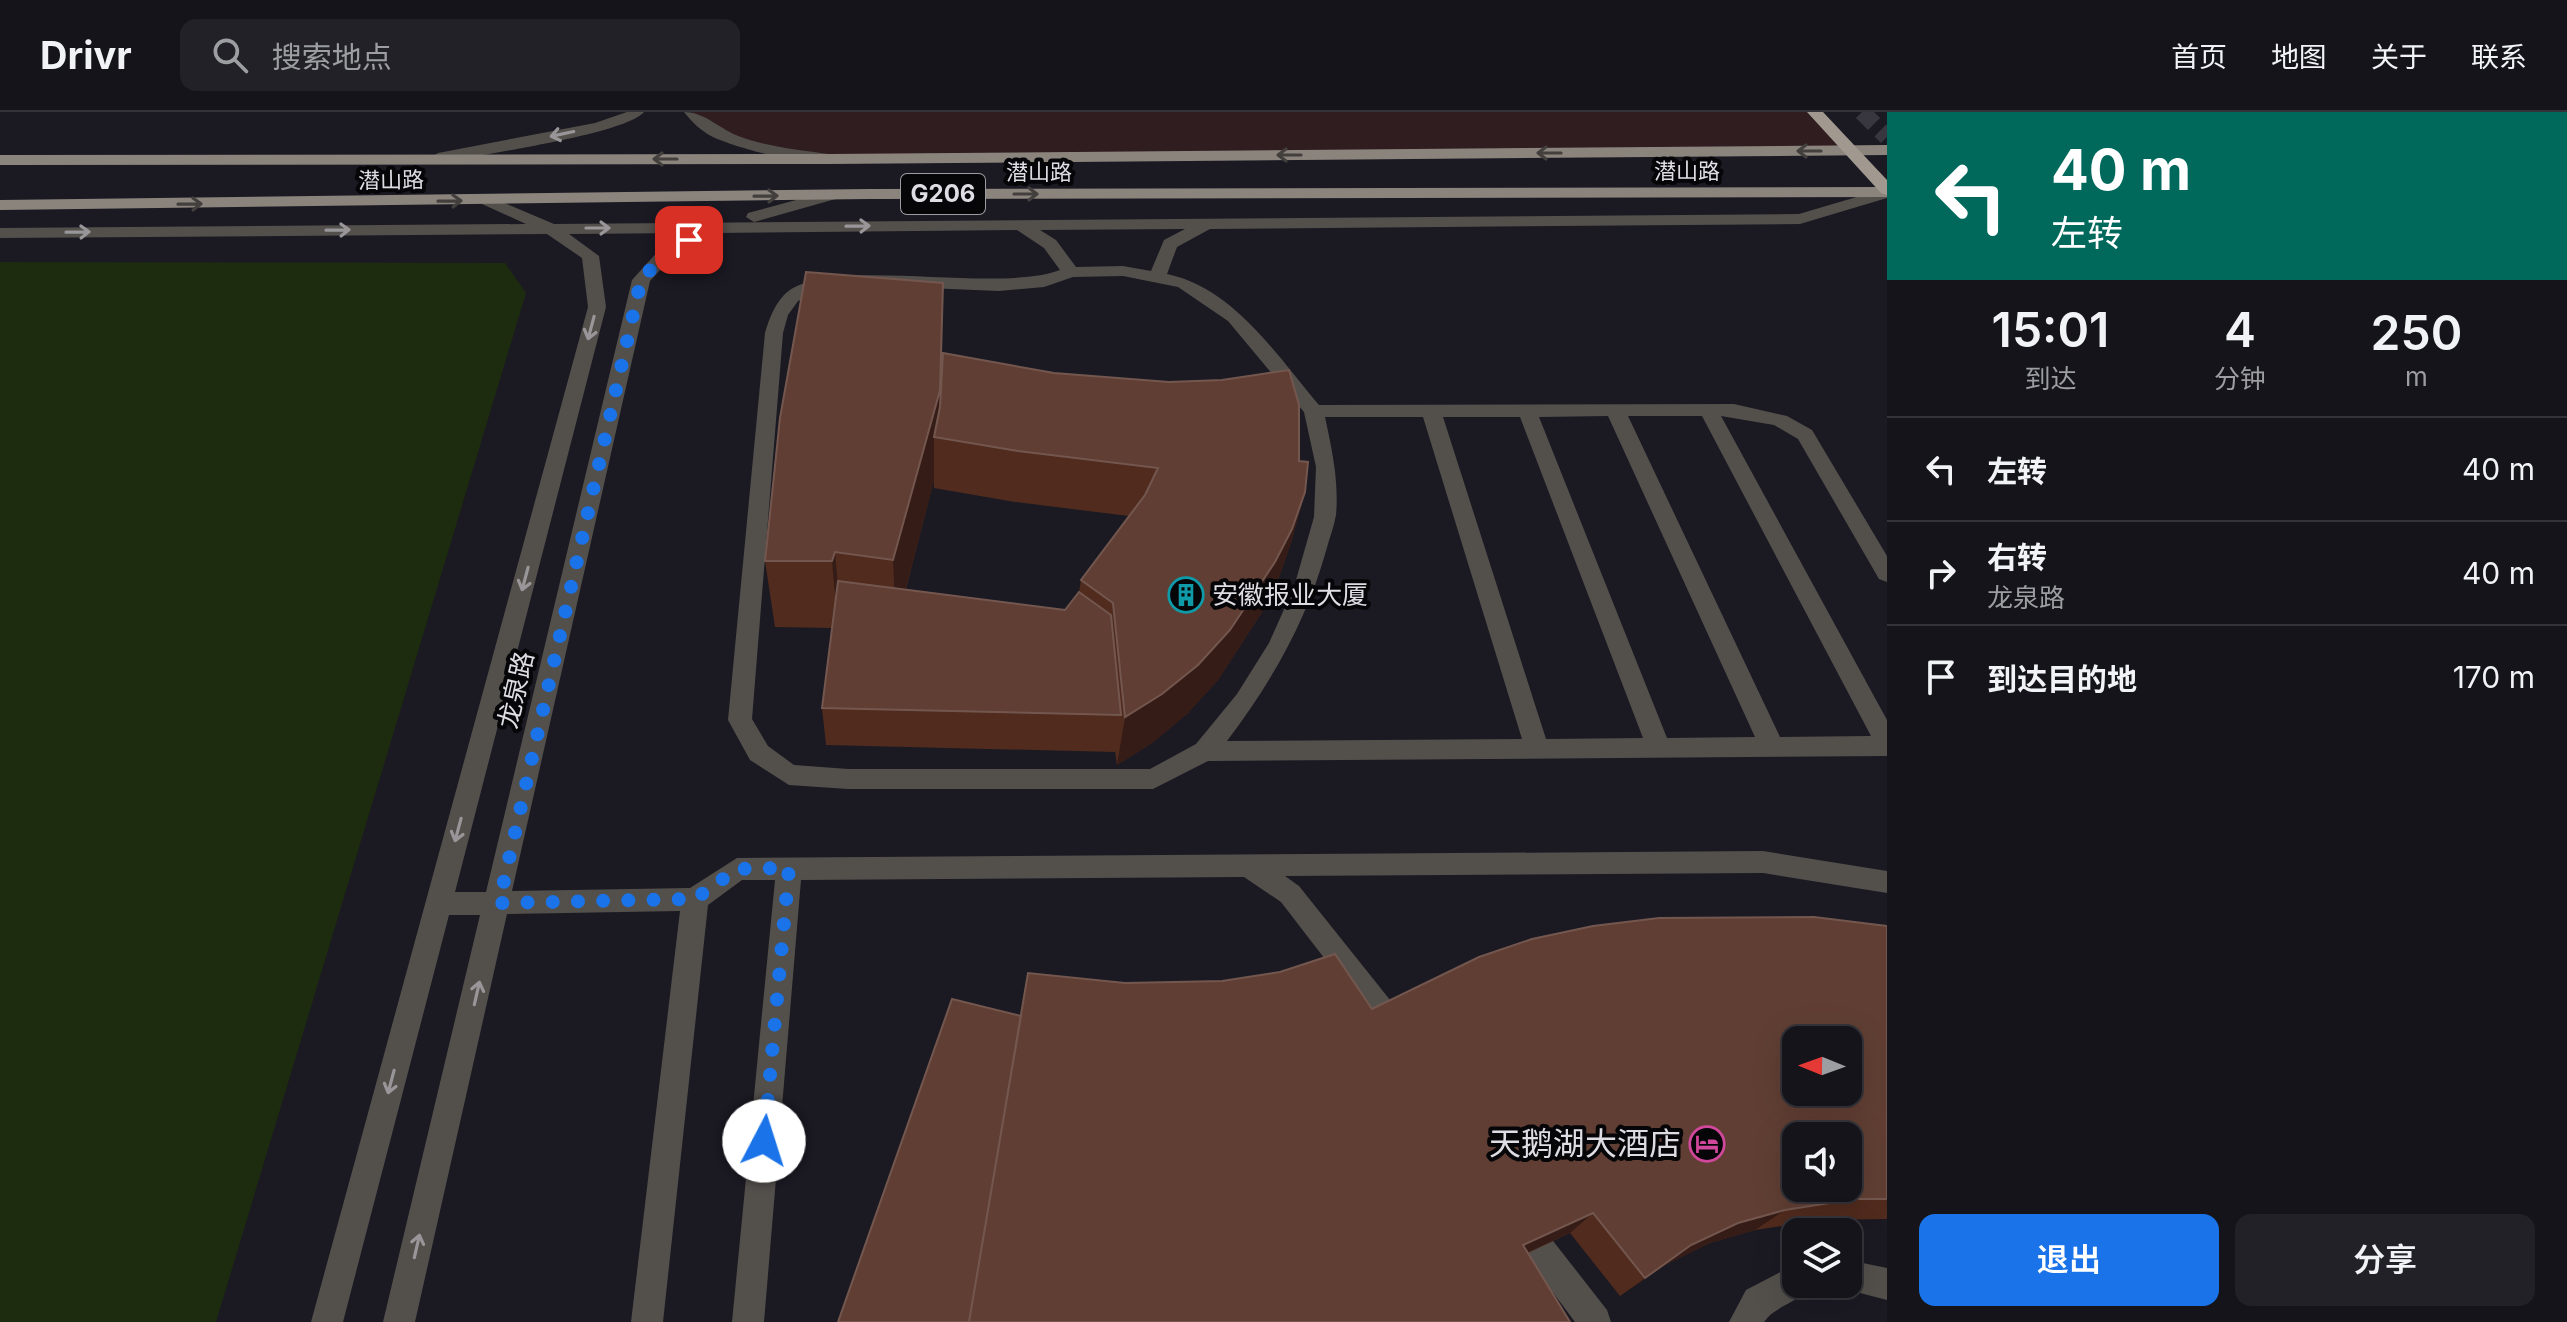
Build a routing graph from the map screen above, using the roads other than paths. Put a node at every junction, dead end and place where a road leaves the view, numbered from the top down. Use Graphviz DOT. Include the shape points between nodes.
graph roads {
  1 [pos="636,112"];
  2 [pos="692,112"];
  3 [pos="1815,112"];
  4 [pos="1850,150"];
  5 [pos="1887,150"];
  6 [pos="438,158"];
  7 [pos="829,159"];
  8 [pos="0,160"];
  9 [pos="1887,192"];
  10 [pos="833,195"];
  11 [pos="488,201"];
  12 [pos="0,205"];
  13 [pos="1208,223"];
  14 [pos="1021,225"];
  15 [pos="550,228"];
  16 [pos="711,228"];
  17 [pos="0,233"];
  18 [pos="1071,272"];
  19 [pos="1157,278"];
  20 [pos="1527,410"];
  21 [pos="1615,410"];
  22 [pos="1708,410"];
  23 [pos="1314,411"];
  24 [pos="1431,411"];
  25 [pos="1887,574"];
  26 [pos="1887,745"];
  27 [pos="1772,747"];
  28 [pos="1659,748"];
  29 [pos="1537,749"];
  30 [pos="1205,751"];
  31 [pos="1248,865"];
  32 [pos="789,868"];
  33 [pos="1887,882"];
  34 [pos="695,899"];
  35 [pos="499,903"];
  36 [pos="438,904"];
  37 [pos="1388,1019"];
  38 [pos="1539,1248"];
  39 [pos="1862,1279"];
  40 [pos="1887,1284"];
  41 [pos="1782,1288"];
  42 [pos="327,1322"];
  43 [pos="399,1322"];
  44 [pos="647,1322"];
  45 [pos="748,1322"];
  46 [pos="1595,1322"];
  47 [pos="1745,1322"];
  1 -- 6 [label="street, one-way" via="597,127"];
  2 -- 7 [label="street" via="707,130 764,149"];
  3 -- 4 [label="highway"];
  4 -- 5 [label="main road, 潜山路 / G206"];
  4 -- 7 [label="main road, 潜山路 / G206, one-way"];
  4 -- 9 [label="highway"];
  7 -- 6 [label="main road, 潜山路 / G206, one-way"];
  6 -- 8 [label="main road, 潜山路 / G206"];
  10 -- 9 [label="main road, 潜山路 / G206, one-way"];
  9 -- 13 [label="street" via="1800,219"];
  11 -- 10 [label="main road, 潜山路 / G206, one-way"];
  10 -- 16 [label="street, 龙泉路"];
  12 -- 11 [label="main road, 潜山路 / G206, one-way"];
  11 -- 15 [label="street, 龙泉路"];
  13 -- 14 [label="street"];
  13 -- 19 [label="street" via="1170,244"];
  16 -- 14 [label="street, one-way"];
  14 -- 18 [label="street" via="1050,244"];
  15 -- 16 [label="street, one-way"];
  17 -- 15 [label="street, one-way"];
  15 -- 36 [label="street, 龙泉路, one-way" via="590,256 597,307"];
  16 -- 35 [label="street, 龙泉路" via="667,252 641,280"];
  18 -- 19 [label="street" via="1123,271"];
  18 -- 30 [label="street" via="1044,282 999,286 855,280 819,285 792,297 774,333 740,720 759,753 789,775 848,779 1153,779"];
  19 -- 23 [label="street" via="1184,283 1234,317"];
  20 -- 21 [label="street"];
  20 -- 24 [label="street"];
  20 -- 28 [label="street"];
  21 -- 22 [label="street"];
  21 -- 27 [label="street"];
  22 -- 25 [label="street" via="1780,420 1805,435"];
  22 -- 26 [label="street"];
  23 -- 24 [label="street"];
  23 -- 30 [label="street" via="1326,467 1325,517 1305,587 1272,656"];
  24 -- 29 [label="street"];
  26 -- 27 [label="street"];
  27 -- 28 [label="street"];
  28 -- 29 [label="street"];
  29 -- 30 [label="street"];
  31 -- 32 [label="street"];
  31 -- 33 [label="street" via="1763,862"];
  31 -- 37 [label="street" via="1290,894"];
  32 -- 34 [label="street" via="737,869"];
  32 -- 45 [label="street"];
  34 -- 35 [label="street"];
  34 -- 44 [label="street"];
  35 -- 36 [label="street"];
  43 -- 35 [label="street, 龙泉路, one-way"];
  36 -- 42 [label="street, 龙泉路, one-way"];
  38 -- 46 [label="street"];
  39 -- 40 [label="street"];
  41 -- 47 [label="street" via="1758,1302"];
}
